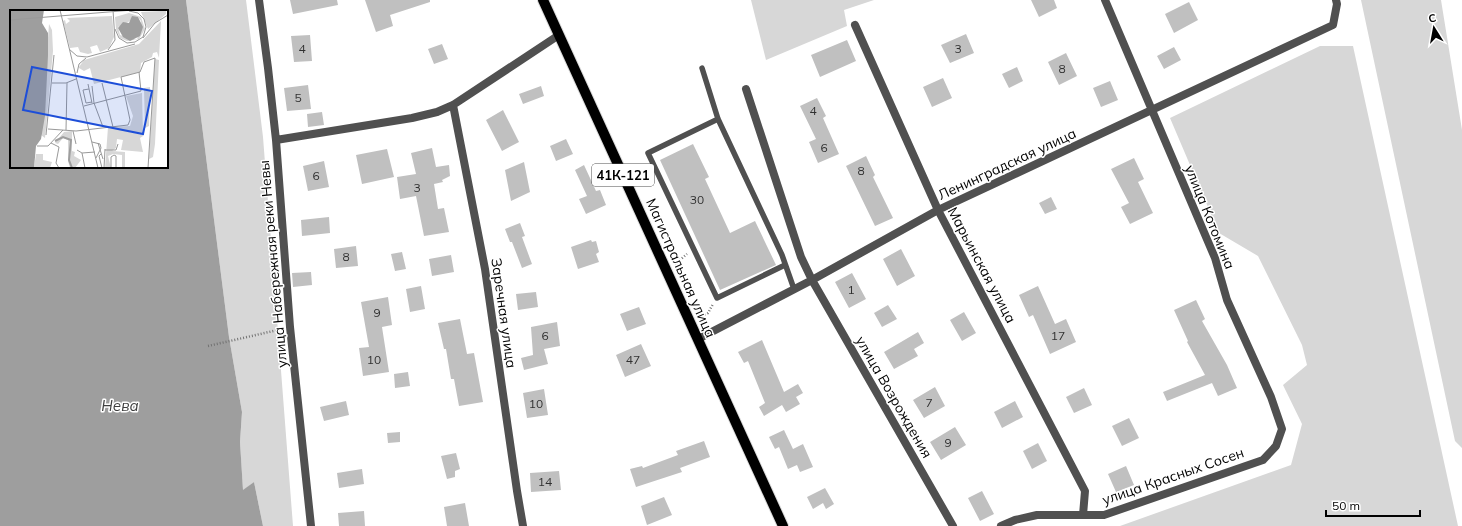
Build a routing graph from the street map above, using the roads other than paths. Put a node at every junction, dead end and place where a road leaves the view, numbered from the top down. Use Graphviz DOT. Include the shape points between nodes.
graph roads {
  1 [pos="259,0"];
  2 [pos="543,0"];
  3 [pos="546,0"];
  4 [pos="1104,0"];
  5 [pos="1336,0"];
  6 [pos="548,11"];
  7 [pos="855,25"];
  8 [pos="559,35"];
  9 [pos="702,68"];
  10 [pos="746,89"];
  11 [pos="453,105"];
  12 [pos="1152,109"];
  13 [pos="718,119"];
  14 [pos="276,140"];
  15 [pos="938,210"];
  16 [pos="785,265"];
  17 [pos="812,280"];
  18 [pos="794,289"];
  19 [pos="698,339"];
  20 [pos="1276,446"];
  21 [pos="1083,515"];
  22 [pos="311,526"];
  23 [pos="523,526"];
  24 [pos="782,526"];
  25 [pos="953,526"];
  26 [pos="1001,526"];
  1 -- 14 [label="street, улица Набережная реки Невы"];
  2 -- 6 [label="main road, Магистральная улица"];
  3 -- 6 [label="main road"];
  4 -- 12 [label="street, улица Котомина"];
  5 -- 12 [label="street, Ленинградская улица" via="1333,24"];
  6 -- 8 [label="main road, Магистральная улица / 41К-121"];
  7 -- 15 [label="street, Марьинская улица"];
  8 -- 11 [label="street"];
  8 -- 19 [label="main road, Магистральная улица / 41К-121"];
  9 -- 13 [label="lane"];
  10 -- 17 [label="street, улица Возрождения" via="801,257"];
  11 -- 14 [label="street" via="438,112 412,118"];
  11 -- 23 [label="street, Заречная улица" via="485,269"];
  12 -- 15 [label="street, Ленинградская улица"];
  12 -- 20 [label="street, улица Котомина" via="1215,258 1227,300 1271,397 1282,429"];
  13 -- 16 [label="lane"];
  13 -- 16 [label="lane" via="648,153 717,298"];
  14 -- 22 [label="street, улица Набережная реки Невы" via="290,327"];
  15 -- 17 [label="street, Ленинградская улица"];
  15 -- 21 [label="street, Марьинская улица" via="1085,491"];
  16 -- 18 [label="lane"];
  17 -- 18 [label="street, Ленинградская улица"];
  17 -- 25 [label="street, улица Возрождения"];
  18 -- 19 [label="street, Ленинградская улица"];
  19 -- 24 [label="main road, Магистральная улица / 41К-121"];
  20 -- 21 [label="street, улица Красных Сосен" via="1263,460 1104,515"];
  21 -- 26 [label="street, улица Красных Сосен" via="1037,515"];
}
